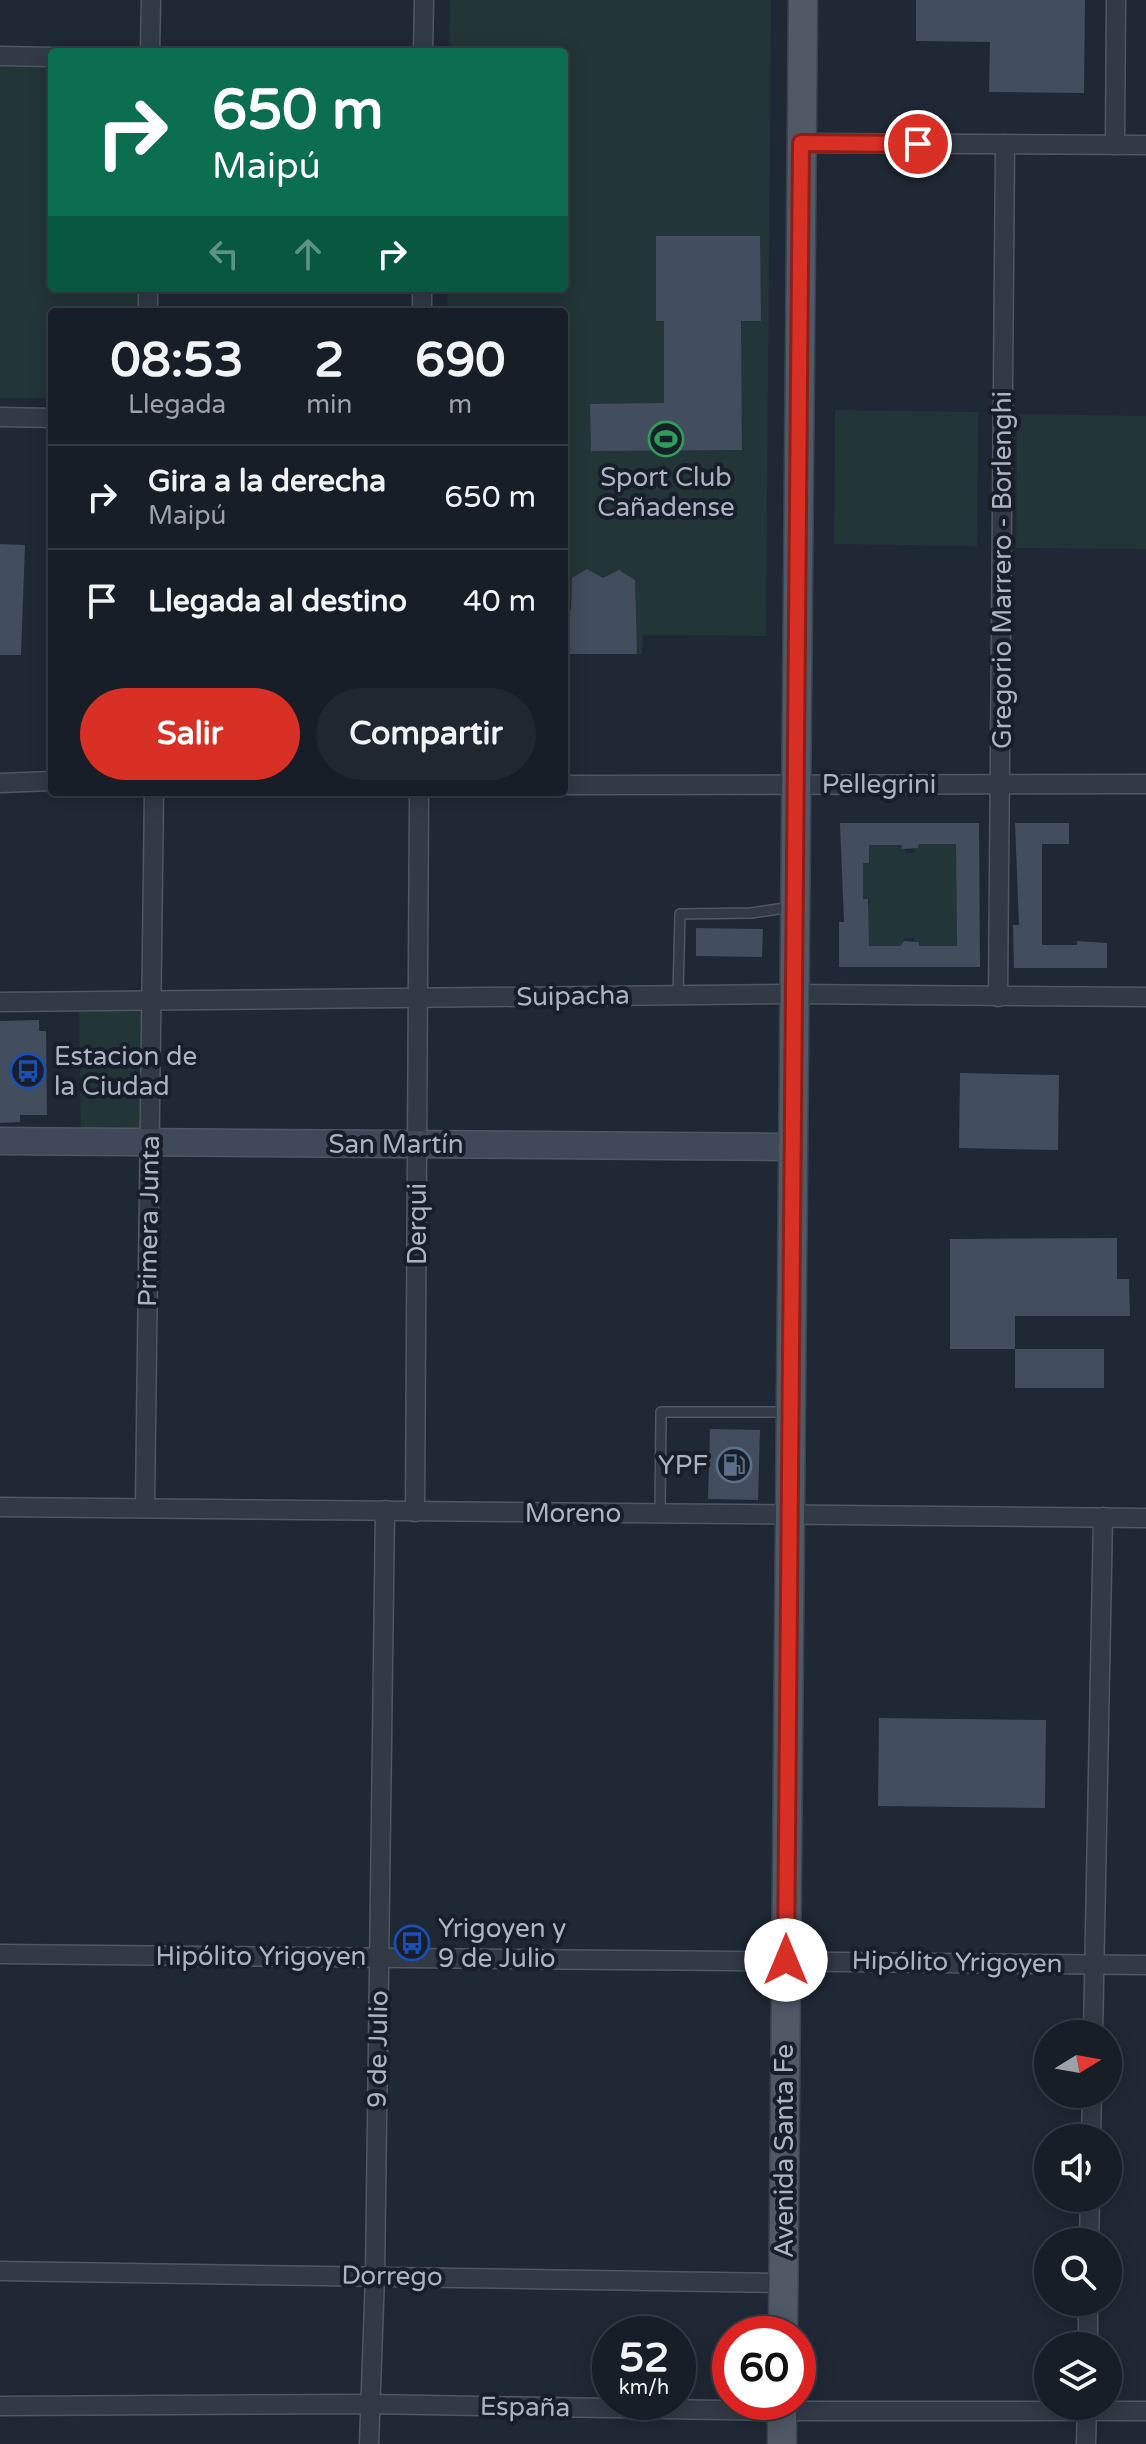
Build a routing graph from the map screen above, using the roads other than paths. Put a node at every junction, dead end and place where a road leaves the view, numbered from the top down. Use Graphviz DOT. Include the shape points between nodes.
graph roads {
  1 [pos="151,0"];
  2 [pos="424,0"];
  3 [pos="803,0"];
  4 [pos="1116,0"];
  5 [pos="150,48"];
  6 [pos="423,48"];
  7 [pos="0,56"];
  8 [pos="48,57"];
  9 [pos="801,143"];
  10 [pos="1005,144"];
  11 [pos="1115,145"];
  12 [pos="1146,145"];
  13 [pos="0,417"];
  14 [pos="48,418"];
  15 [pos="48,781"];
  16 [pos="0,783"];
  17 [pos="796,783"];
  18 [pos="1146,784"];
  19 [pos="568,785"];
  20 [pos="1000,785"];
  21 [pos="154,796"];
  22 [pos="419,796"];
  23 [pos="795,907"];
  24 [pos="794,994"];
  25 [pos="678,995"];
  26 [pos="418,997"];
  27 [pos="998,997"];
  28 [pos="1146,997"];
  29 [pos="151,1000"];
  30 [pos="0,1002"];
  31 [pos="0,1141"];
  32 [pos="150,1142"];
  33 [pos="418,1144"];
  34 [pos="793,1147"];
  35 [pos="791,1412"];
  36 [pos="145,1506"];
  37 [pos="0,1507"];
  38 [pos="385,1510"];
  39 [pos="415,1512"];
  40 [pos="660,1513"];
  41 [pos="790,1514"];
  42 [pos="1103,1517"];
  43 [pos="1146,1518"];
  44 [pos="0,1954"];
  45 [pos="379,1957"];
  46 [pos="786,1960"];
  47 [pos="1094,1964"];
  48 [pos="1146,1965"];
  49 [pos="1093,2020"];
  50 [pos="0,2271"];
  51 [pos="375,2275"];
  52 [pos="783,2283"];
  53 [pos="783,2316"];
  54 [pos="368,2404"];
  55 [pos="0,2406"];
  56 [pos="712,2406"];
  57 [pos="816,2406"];
  58 [pos="1034,2408"];
  59 [pos="1122,2410"];
  60 [pos="1146,2411"];
  61 [pos="782,2420"];
  62 [pos="1087,2420"];
  63 [pos="369,2444"];
  64 [pos="782,2444"];
  65 [pos="1086,2444"];
  1 -- 5 [label="street"];
  2 -- 6 [label="street"];
  3 -- 9 [label="main road, Avenida Santa Fe"];
  4 -- 11 [label="street"];
  7 -- 8 [label="street"];
  9 -- 10 [label="street"];
  9 -- 17 [label="main road, Avenida Santa Fe"];
  10 -- 11 [label="street"];
  10 -- 20 [label="street, Gregorio Marrero - Borlenghi"];
  11 -- 12 [label="street"];
  13 -- 14 [label="street"];
  15 -- 16 [label="street"];
  17 -- 19 [label="street, Pellegrini"];
  17 -- 20 [label="street, Pellegrini"];
  17 -- 23 [label="main road, Avenida Santa Fe"];
  18 -- 20 [label="street, Pellegrini"];
  20 -- 27 [label="street, Gregorio Marrero - Borlenghi"];
  21 -- 29 [label="street, Primera Junta"];
  22 -- 26 [label="street, Derqui"];
  23 -- 24 [label="main road, Avenida Santa Fe"];
  23 -- 25 [label="lane" via="680,914"];
  24 -- 25 [label="street, Suipacha"];
  24 -- 27 [label="street, Suipacha"];
  24 -- 34 [label="main road, Avenida Santa Fe"];
  25 -- 26 [label="street, Suipacha"];
  26 -- 29 [label="street, Suipacha"];
  26 -- 33 [label="street, Derqui"];
  27 -- 28 [label="street, Suipacha"];
  29 -- 30 [label="street, Suipacha"];
  29 -- 32 [label="street, Primera Junta"];
  31 -- 32 [label="main road, San Martín"];
  32 -- 33 [label="main road, San Martín"];
  32 -- 36 [label="street, Primera Junta"];
  33 -- 34 [label="main road, San Martín"];
  33 -- 39 [label="street, Derqui"];
  34 -- 35 [label="main road, Avenida Santa Fe"];
  35 -- 40 [label="lane" via="661,1412"];
  35 -- 41 [label="main road, Avenida Santa Fe"];
  36 -- 37 [label="street, Moreno"];
  36 -- 38 [label="street, Moreno"];
  38 -- 39 [label="street, Moreno"];
  38 -- 45 [label="street, 9 de Julio"];
  39 -- 40 [label="street, Moreno"];
  40 -- 41 [label="street, Moreno"];
  41 -- 42 [label="street, Moreno"];
  41 -- 46 [label="main road, Avenida Santa Fe"];
  42 -- 43 [label="street, Moreno"];
  42 -- 47 [label="street"];
  44 -- 45 [label="street, Hipólito Yrigoyen"];
  45 -- 46 [label="street, Hipólito Yrigoyen"];
  45 -- 51 [label="street, 9 de Julio"];
  46 -- 47 [label="street, Hipólito Yrigoyen"];
  46 -- 52 [label="main road, Avenida Santa Fe"];
  47 -- 48 [label="street, Hipólito Yrigoyen"];
  47 -- 49 [label="street"];
  50 -- 51 [label="street, Dorrego"];
  51 -- 52 [label="street, Dorrego"];
  51 -- 54 [label="street, 9 de Julio"];
  52 -- 53 [label="main road, Avenida Santa Fe"];
  54 -- 55 [label="street, España"];
  54 -- 56 [label="street, España"];
  54 -- 63 [label="street, 9 de Julio"];
  57 -- 58 [label="street, España"];
  59 -- 60 [label="street, España"];
  61 -- 64 [label="main road"];
  62 -- 65 [label="street"];
}
